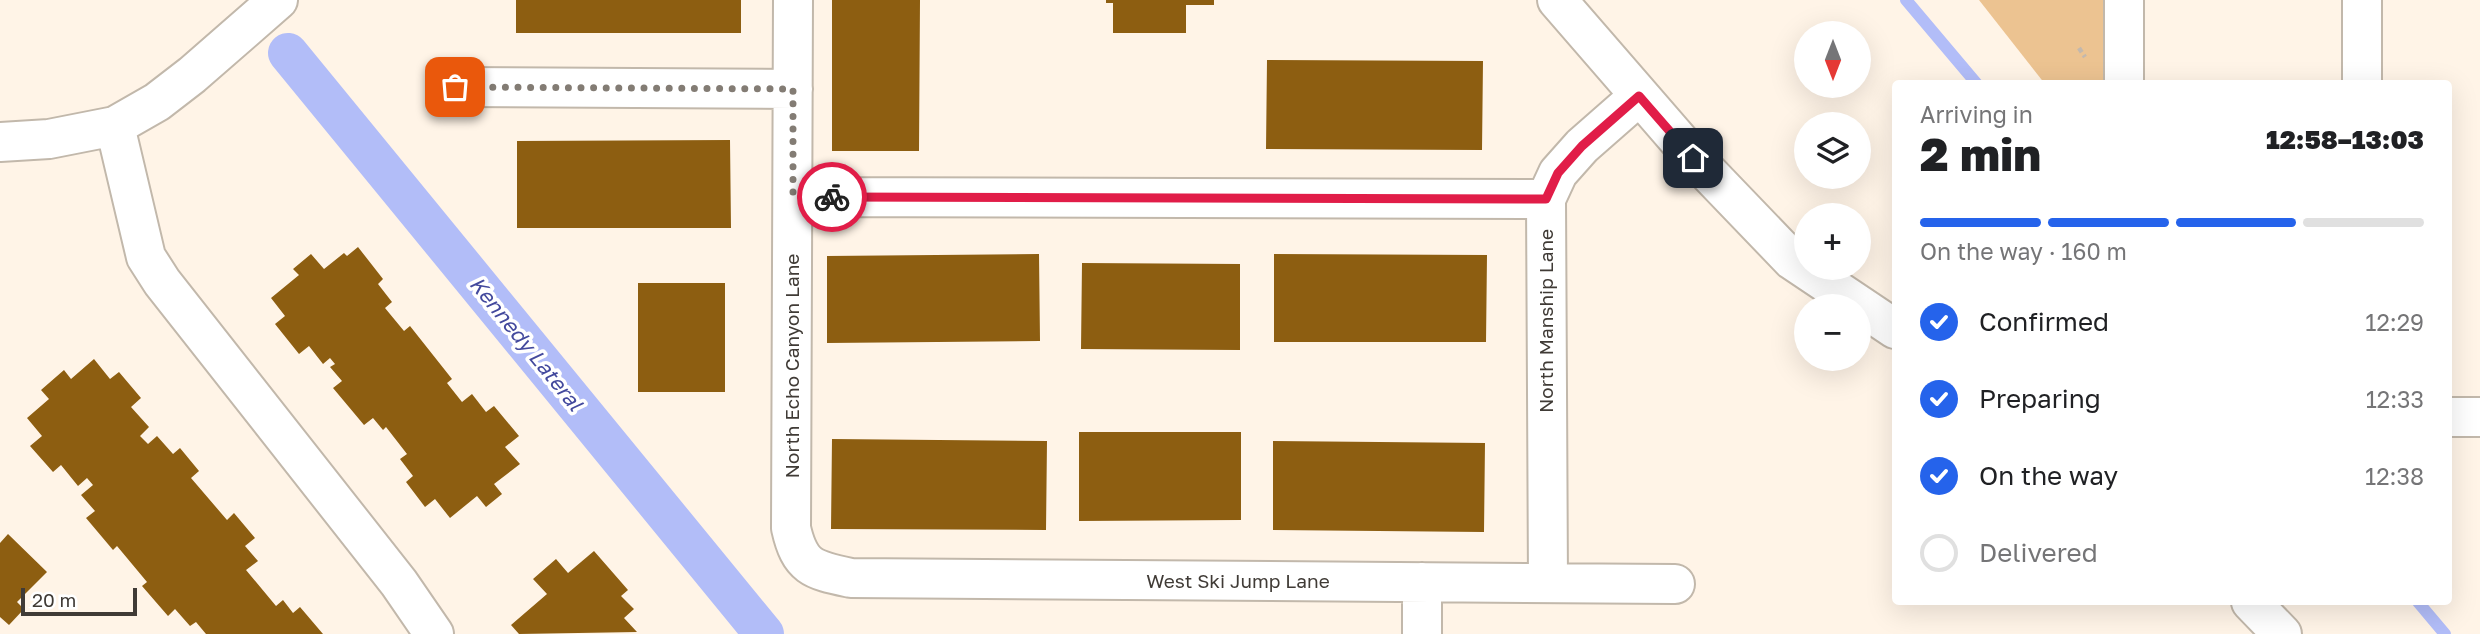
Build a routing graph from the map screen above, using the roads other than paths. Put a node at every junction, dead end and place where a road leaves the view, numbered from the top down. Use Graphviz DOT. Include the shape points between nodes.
graph roads {
  1 [pos="278,0"];
  2 [pos="793,0"];
  3 [pos="1557,0"];
  4 [pos="2124,0"];
  5 [pos="2362,0"];
  6 [pos="2124,80"];
  7 [pos="2362,80"];
  8 [pos="455,87"];
  9 [pos="793,89"];
  10 [pos="1639,96"];
  11 [pos="115,126"];
  12 [pos="0,142"];
  13 [pos="793,197"];
  14 [pos="1546,199"];
  15 [pos="1892,327"];
  16 [pos="2452,417"];
  17 [pos="2480,417"];
  18 [pos="804,561"];
  19 [pos="1422,582"];
  20 [pos="1548,583"];
  21 [pos="1675,584"];
  22 [pos="2254,605"];
  23 [pos="434,634"];
  24 [pos="1422,634"];
  25 [pos="2282,634"];
  1 -- 11 [label="street" via="192,75"];
  2 -- 9 [label="street, North Echo Canyon Lane"];
  3 -- 10 [label="street"];
  4 -- 6 [label="street"];
  5 -- 7 [label="street"];
  8 -- 9 [label="street"];
  9 -- 13 [label="street, North Echo Canyon Lane"];
  10 -- 14 [label="street, North Manship Lane" via="1582,146 1558,173"];
  10 -- 15 [label="street" via="1792,260"];
  11 -- 12 [label="street" via="49,139"];
  11 -- 23 [label="street" via="146,257 400,583"];
  13 -- 14 [label="street"];
  13 -- 18 [label="street, North Echo Canyon Lane" via="791,528"];
  14 -- 20 [label="street, North Manship Lane"];
  16 -- 17 [label="street"];
  18 -- 19 [label="street, West Ski Jump Lane" via="851,579"];
  19 -- 20 [label="street, West Ski Jump Lane"];
  19 -- 24 [label="street"];
  20 -- 21 [label="street, West Ski Jump Lane"];
  22 -- 25 [label="street"];
}
